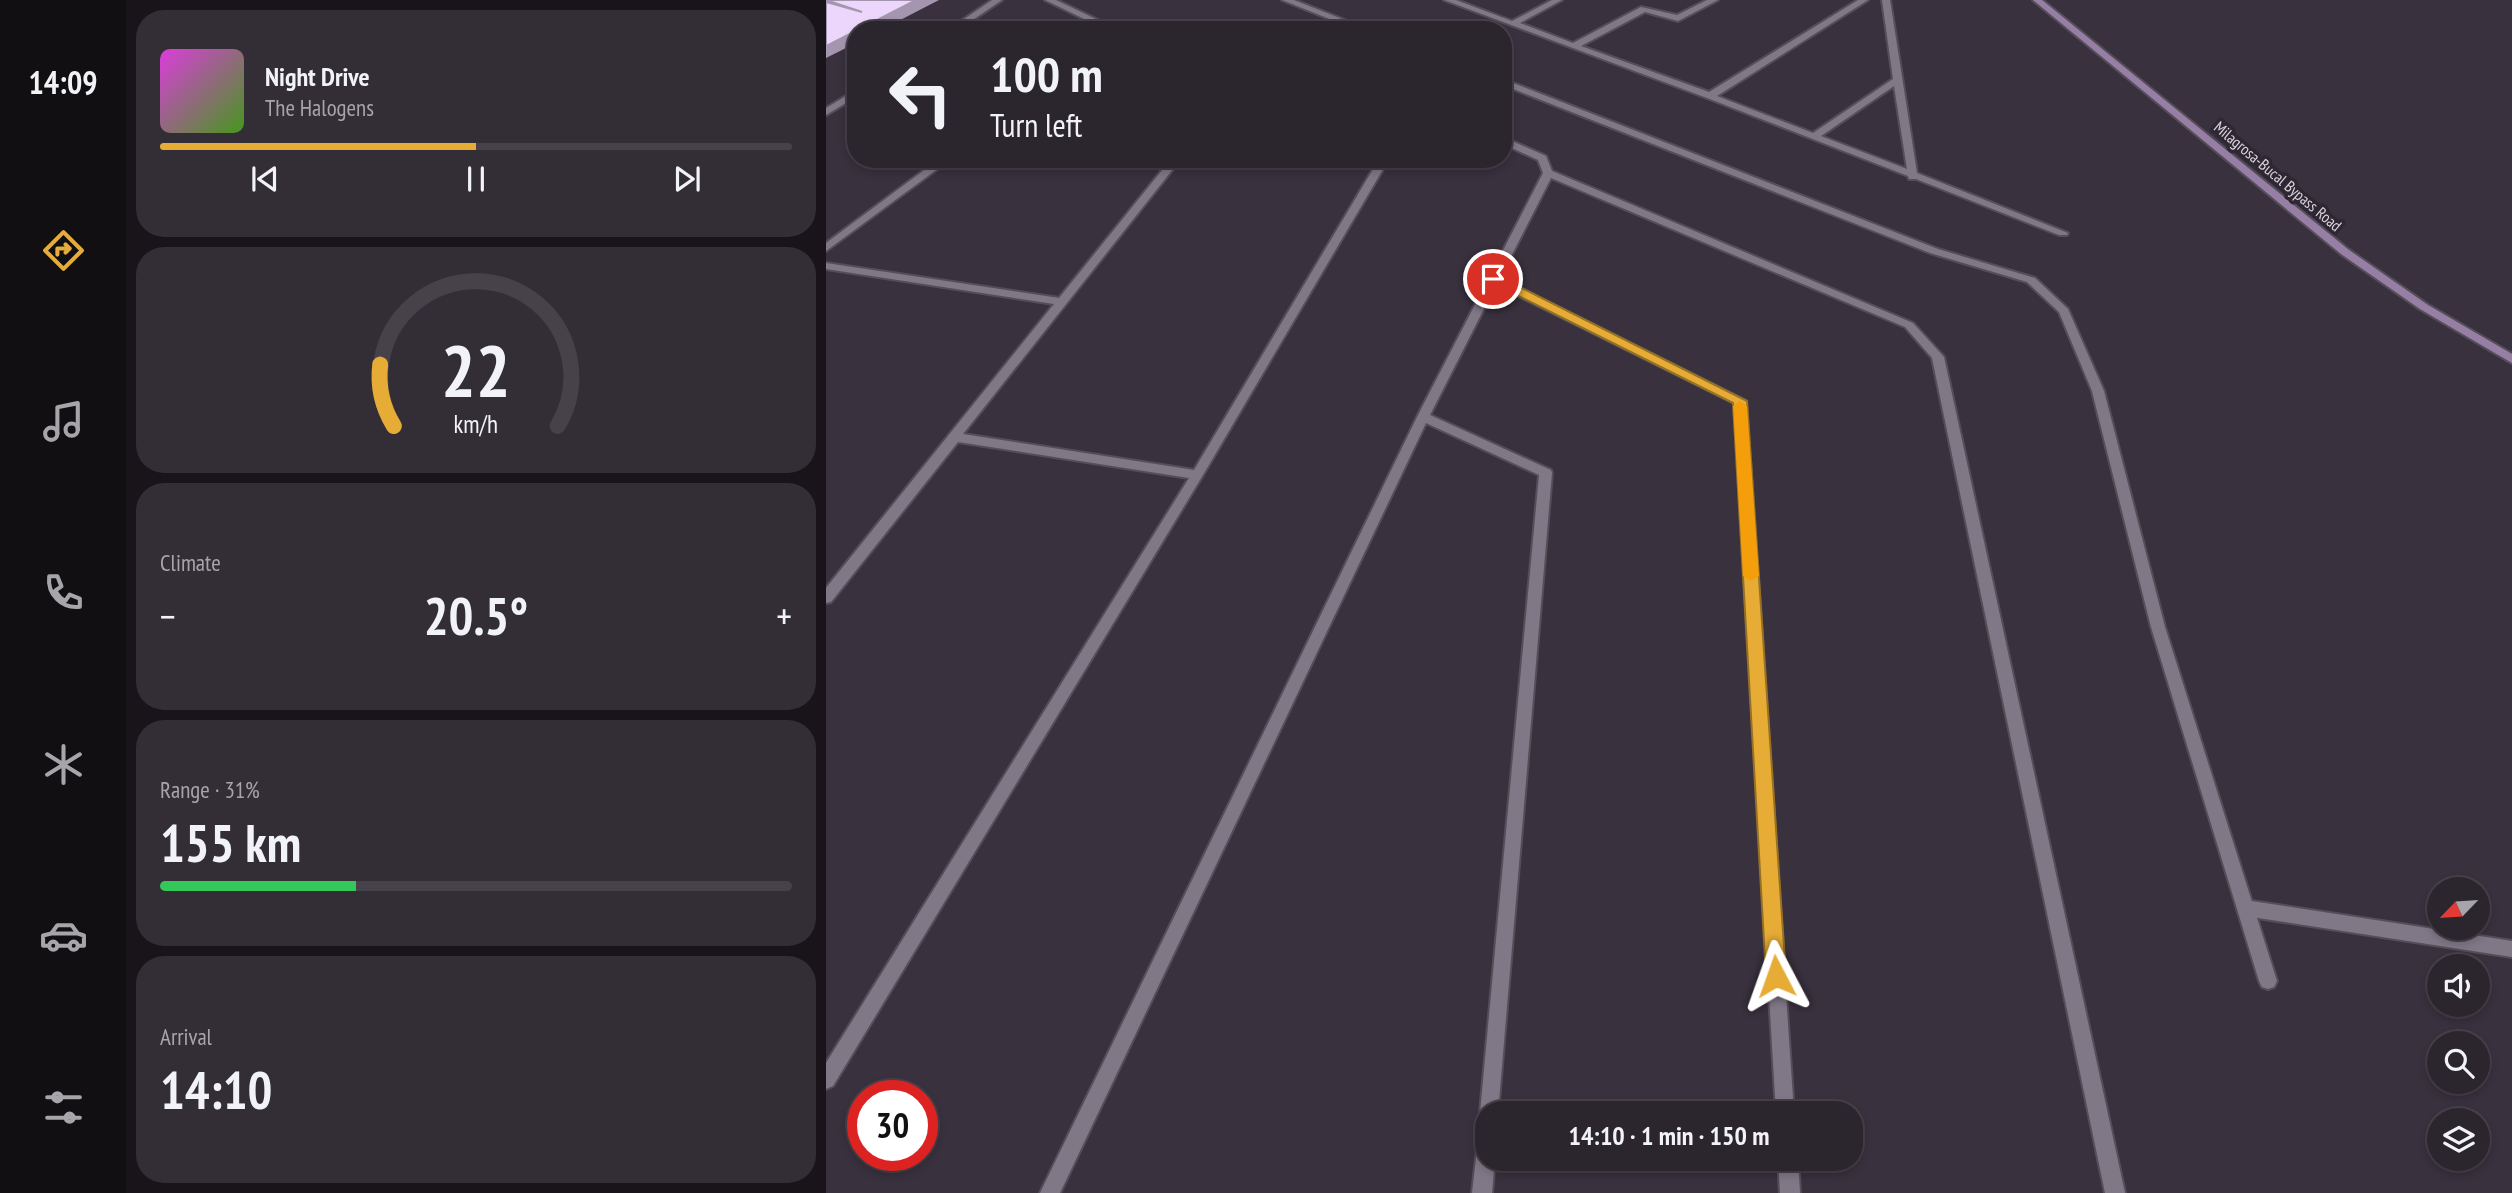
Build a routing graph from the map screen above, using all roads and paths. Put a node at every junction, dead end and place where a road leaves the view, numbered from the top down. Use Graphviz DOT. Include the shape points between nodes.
graph roads {
  1 [pos="998,0"];
  2 [pos="1049,0"];
  3 [pos="1286,0"];
  4 [pos="1448,0"];
  5 [pos="1558,0"];
  6 [pos="1714,0"];
  7 [pos="1864,0"];
  8 [pos="1886,0"];
  9 [pos="2037,0"];
  10 [pos="966,21"];
  11 [pos="1095,21"];
  12 [pos="1342,21"];
  13 [pos="1508,21"];
  14 [pos="1514,23"];
  15 [pos="1574,45"];
  16 [pos="1899,79"];
  17 [pos="1512,86"];
  18 [pos="1710,96"];
  19 [pos="847,99"];
  20 [pos="826,112"];
  21 [pos="1813,137"];
  22 [pos="1512,145"];
  23 [pos="934,168"];
  24 [pos="1169,168"];
  25 [pos="1379,168"];
  26 [pos="1548,173"];
  27 [pos="1913,177"];
  28 [pos="2063,233"];
  29 [pos="826,248"];
  30 [pos="826,266"];
  31 [pos="1493,279"];
  32 [pos="1064,302"];
  33 [pos="2512,359"];
  34 [pos="1423,417"];
  35 [pos="954,437"];
  36 [pos="1197,475"];
  37 [pos="832,580"];
  38 [pos="826,598"];
  39 [pos="2245,908"];
  40 [pos="2512,949"];
  41 [pos="2268,981"];
  42 [pos="826,1080"];
  43 [pos="1490,1101"];
  44 [pos="1784,1101"];
  45 [pos="1484,1171"];
  46 [pos="1789,1171"];
  47 [pos="1050,1193"];
  48 [pos="1482,1193"];
  49 [pos="1790,1193"];
  50 [pos="2115,1193"];
  1 -- 10 [label="street"];
  2 -- 11 [label="street"];
  3 -- 12 [label="street"];
  4 -- 13 [label="street"];
  5 -- 14 [label="street"];
  6 -- 15 [label="street" via="1678,18 1644,9"];
  7 -- 18 [label="street"];
  8 -- 16 [label="street"];
  9 -- 33 [label="main road, Milagrosa-Bucal Bypass Road" via="2345,252 2424,307"];
  14 -- 15 [label="street"];
  15 -- 18 [label="street"];
  16 -- 21 [label="street"];
  16 -- 27 [label="street"];
  17 -- 39 [label="street" via="1934,251 2031,280 2064,311 2098,391 2158,627"];
  18 -- 21 [label="street"];
  19 -- 20 [label="street"];
  21 -- 27 [label="street"];
  22 -- 26 [label="street" via="1542,158"];
  23 -- 29 [label="street"];
  24 -- 32 [label="street"];
  25 -- 36 [label="street"];
  26 -- 31 [label="street"];
  26 -- 50 [label="street" via="1909,325 1938,357"];
  27 -- 28 [label="street"];
  30 -- 32 [label="street"];
  31 -- 34 [label="street"];
  31 -- 44 [label="street" via="1740,401"];
  32 -- 35 [label="street"];
  34 -- 43 [label="street" via="1546,473"];
  34 -- 47 [label="street"];
  35 -- 36 [label="street"];
  35 -- 37 [label="street"];
  36 -- 42 [label="street"];
  37 -- 38 [label="street"];
  39 -- 40 [label="street"];
  39 -- 41 [label="street"];
  45 -- 48 [label="street"];
  46 -- 49 [label="street"];
}
